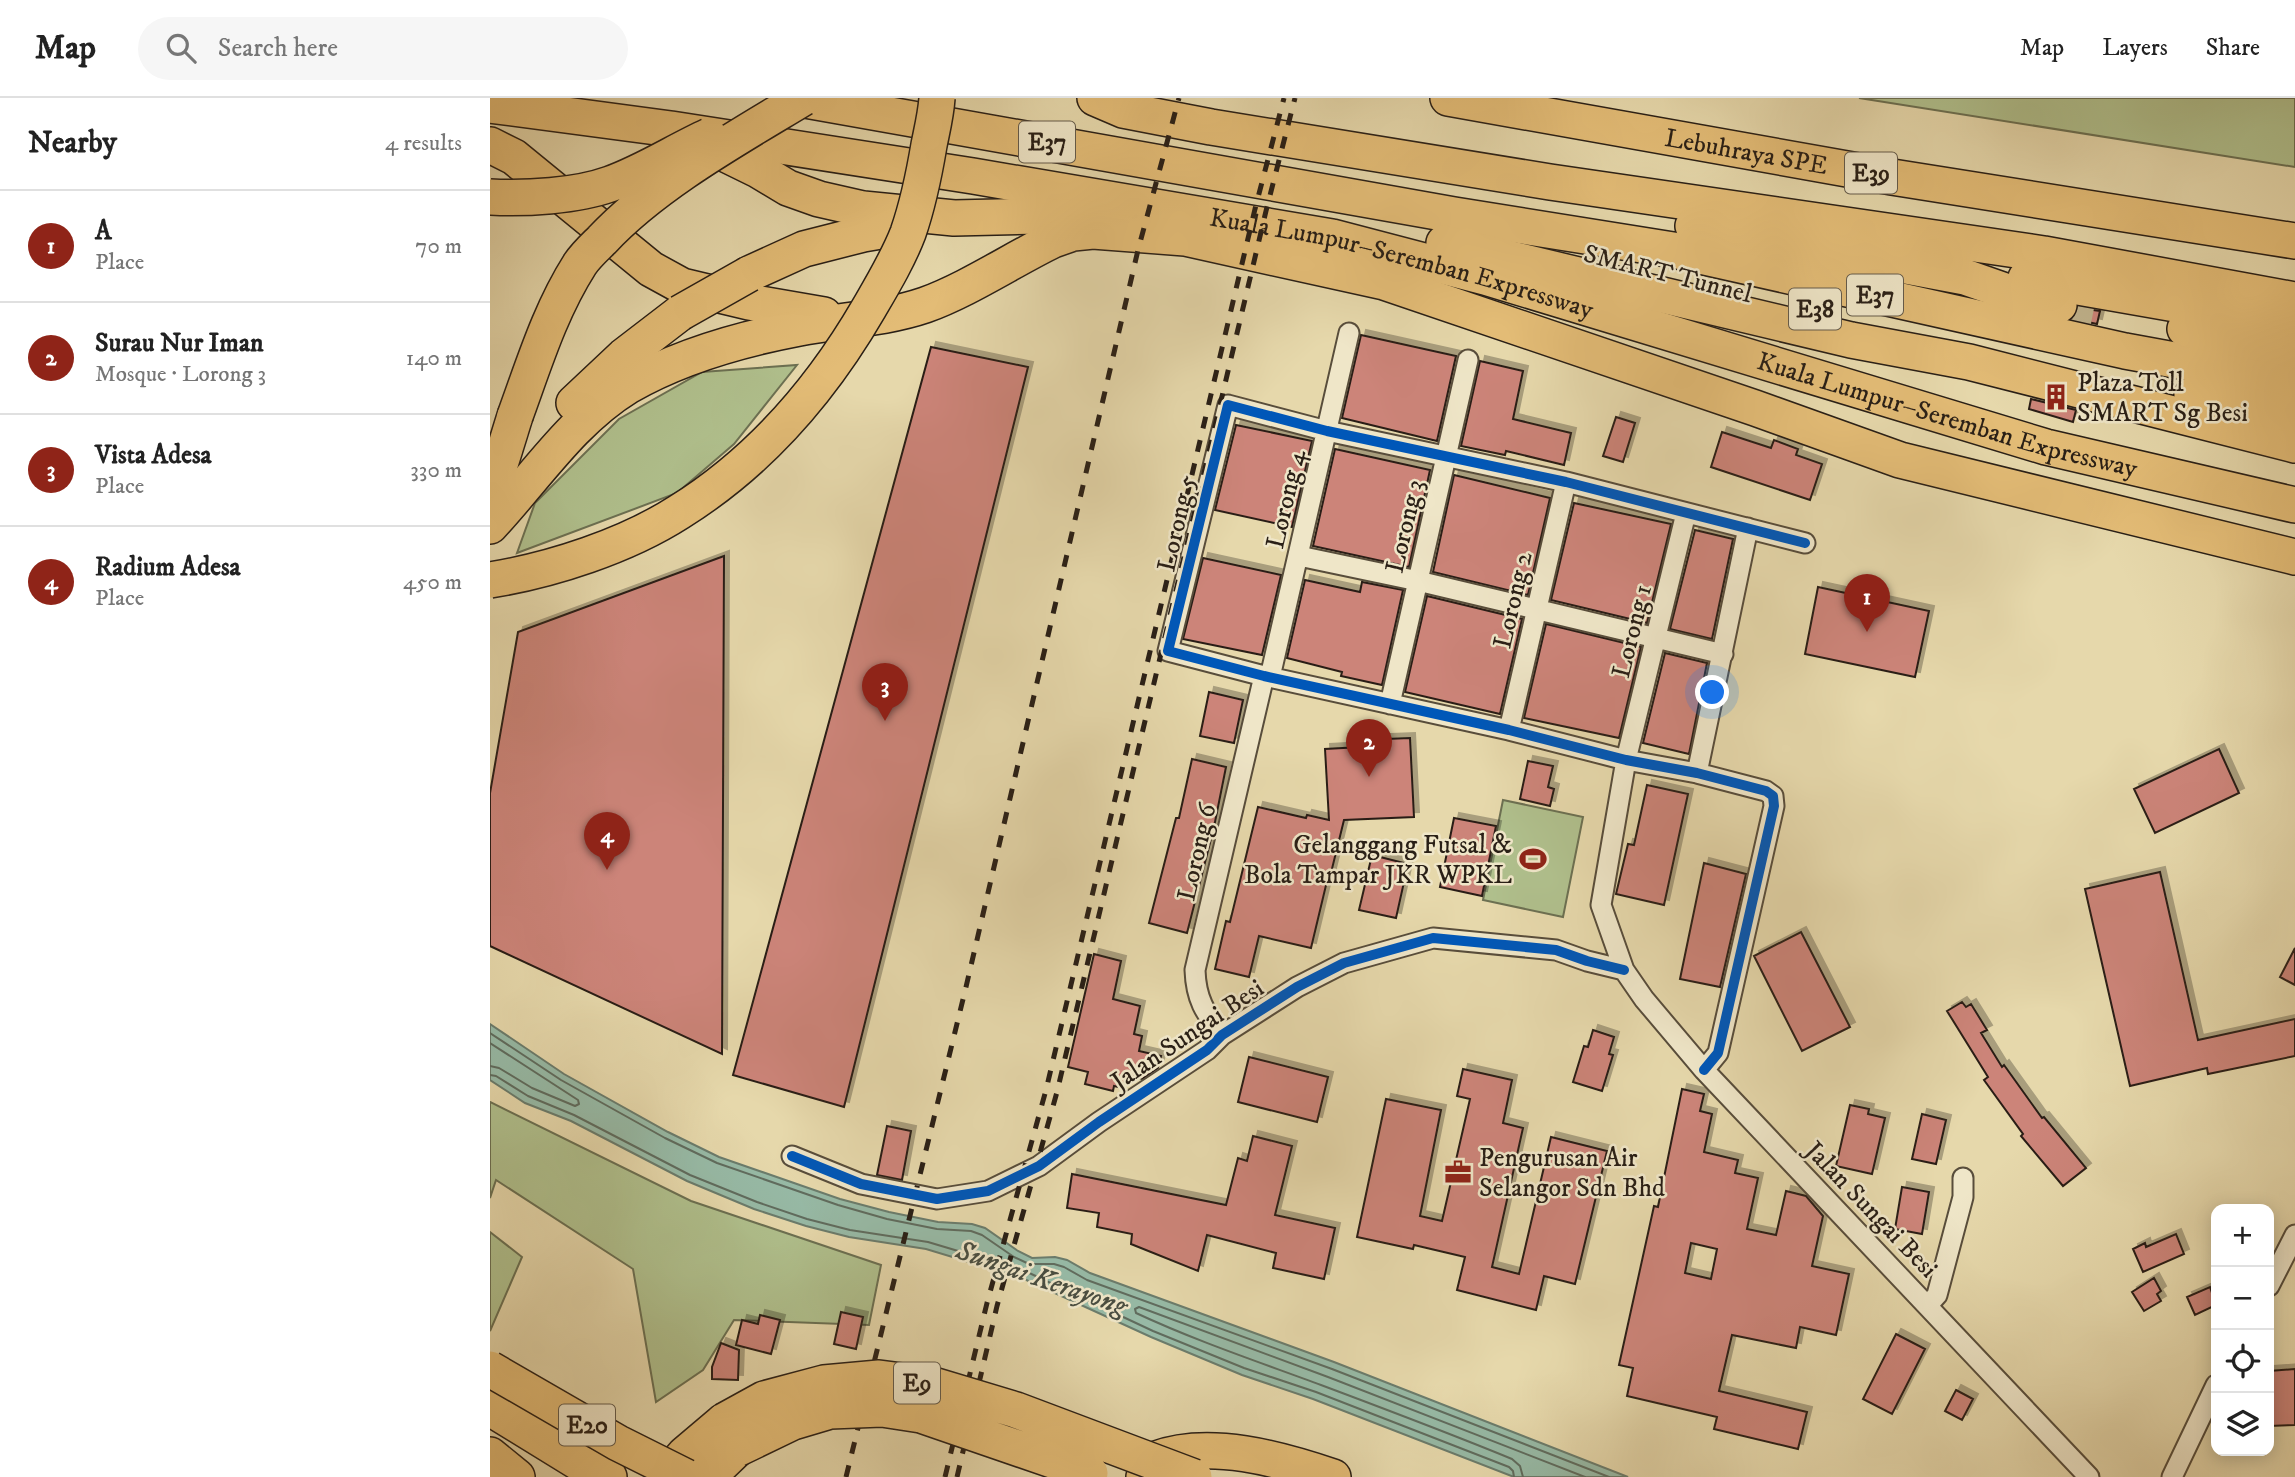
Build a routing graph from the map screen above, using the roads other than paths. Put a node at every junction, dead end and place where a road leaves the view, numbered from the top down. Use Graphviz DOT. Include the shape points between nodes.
graph roads {
  1 [pos="795,98"];
  2 [pos="803,98"];
  3 [pos="937,98"];
  4 [pos="1065,98"];
  5 [pos="1095,98"];
  6 [pos="1448,98"];
  7 [pos="1516,98"];
  8 [pos="490,105"];
  9 [pos="671,129"];
  10 [pos="490,145"];
  11 [pos="490,197"];
  12 [pos="1454,215"];
  13 [pos="954,218"];
  14 [pos="1269,227"];
  15 [pos="2295,229"];
  16 [pos="1332,237"];
  17 [pos="2295,241"];
  18 [pos="1965,277"];
  19 [pos="2295,300"];
  20 [pos="2059,305"];
  21 [pos="2099,313"];
  22 [pos="863,319"];
  23 [pos="2295,325"];
  24 [pos="1349,333"];
  25 [pos="1851,340"];
  26 [pos="2295,350"];
  27 [pos="1468,360"];
  28 [pos="2295,382"];
  29 [pos="2295,415"];
  30 [pos="1786,418"];
  31 [pos="1327,431"];
  32 [pos="2295,445"];
  33 [pos="1447,457"];
  34 [pos="2295,469"];
  35 [pos="1566,482"];
  36 [pos="490,497"];
  37 [pos="2295,505"];
  38 [pos="490,511"];
  39 [pos="1686,513"];
  40 [pos="490,526"];
  41 [pos="1748,528"];
  42 [pos="2295,532"];
  43 [pos="1805,543"];
  44 [pos="1299,556"];
  45 [pos="2295,557"];
  46 [pos="490,580"];
  47 [pos="1418,581"];
  48 [pos="1536,610"];
  49 [pos="1657,638"];
  50 [pos="1723,654"];
  51 [pos="1267,676"];
  52 [pos="1390,704"];
  53 [pos="1509,730"];
  54 [pos="1626,760"];
  55 [pos="1697,773"];
  56 [pos="1624,970"];
  57 [pos="1222,1035"];
  58 [pos="1704,1070"];
  59 [pos="792,1156"];
  60 [pos="1963,1178"];
  61 [pos="2295,1235"];
  62 [pos="2274,1276"];
  63 [pos="1928,1306"];
  64 [pos="490,1369"];
  65 [pos="2212,1393"];
  66 [pos="490,1408"];
  67 [pos="490,1455"];
  68 [pos="517,1477"];
  69 [pos="609,1477"];
  70 [pos="665,1477"];
  71 [pos="686,1477"];
  72 [pos="708,1477"];
  73 [pos="1101,1477"];
  74 [pos="1144,1477"];
  75 [pos="1194,1477"];
  76 [pos="1333,1477"];
  77 [pos="2090,1477"];
  78 [pos="2172,1477"];
  1 -- 11 [label="highway, bridge" via="609,184 562,193"];
  1 -- 12 [label="highway, Kuala Lumpur–Seremban Expressway / E37"];
  2 -- 36 [label="highway, bridge" via="652,196 582,261 552,314"];
  3 -- 46 [label="highway, bridge" via="921,191 907,235 844,351 793,416 750,459 677,514 573,560"];
  4 -- 18 [label="highway" via="1125,127 1238,150"];
  5 -- 19 [label="highway" via="1123,110 1211,127 2044,254"];
  6 -- 17 [label="highway, Lebuhraya SPE / E39" via="1892,177"];
  7 -- 15 [label="highway, Lebuhraya SPE / E39" via="1893,165"];
  8 -- 9 [label="highway, Kuala Lumpur–Seremban Expressway / E37"];
  9 -- 13 [label="highway" via="819,199 863,209"];
  9 -- 14 [label="highway, Kuala Lumpur–Seremban Expressway / E37"];
  10 -- 22 [label="highway" via="514,157 651,269 682,286 800,312"];
  12 -- 28 [label="highway, Kuala Lumpur–Seremban Expressway / E37" via="1673,250 2125,351"];
  12 -- 29 [label="highway, SMART Tunnel / E38" via="1675,278"];
  13 -- 16 [label="highway" via="1088,219 1295,246"];
  13 -- 38 [label="highway, bridge" via="804,249 680,313 564,411 498,493"];
  14 -- 16 [label="highway, Kuala Lumpur–Seremban Expressway / E37"];
  14 -- 25 [label="highway, SMART Tunnel / E38" via="1328,219 1464,246"];
  16 -- 37 [label="highway, Kuala Lumpur–Seremban Expressway / E37" via="1485,277 2046,447"];
  18 -- 20 [label="highway"];
  18 -- 23 [label="highway" via="2052,282"];
  21 -- 26 [label="highway"];
  22 -- 30 [label="highway" via="926,305 1073,233 1185,238 1410,290"];
  22 -- 40 [label="highway" via="731,343 628,387 546,458"];
  24 -- 31 [label="street, Lorong 4"];
  25 -- 32 [label="highway, SMART Tunnel / E38" via="1969,362"];
  25 -- 34 [label="highway, SMART Tunnel / E38" via="1912,372"];
  27 -- 33 [label="street, Lorong 3"];
  30 -- 42 [label="highway" via="1904,437"];
  30 -- 45 [label="highway" via="1900,460"];
  31 -- 33 [label="street"];
  31 -- 44 [label="street, Lorong 4"];
  31 -- 51 [label="street, Lorong 5" via="1227,405 1168,651"];
  33 -- 35 [label="street"];
  33 -- 47 [label="street, Lorong 3"];
  35 -- 39 [label="street"];
  35 -- 48 [label="street, Lorong 2"];
  39 -- 41 [label="street"];
  39 -- 49 [label="street, Lorong 1"];
  41 -- 43 [label="street"];
  41 -- 50 [label="street"];
  44 -- 47 [label="street"];
  44 -- 51 [label="street, Lorong 4"];
  47 -- 48 [label="street"];
  47 -- 52 [label="street, Lorong 3"];
  48 -- 49 [label="street"];
  48 -- 53 [label="street, Lorong 2"];
  49 -- 50 [label="street"];
  49 -- 54 [label="street, Lorong 1"];
  50 -- 55 [label="street"];
  51 -- 52 [label="street"];
  51 -- 57 [label="street, Lorong 6" via="1195,970 1202,1007"];
  52 -- 53 [label="street"];
  53 -- 54 [label="street"];
  54 -- 55 [label="street"];
  54 -- 56 [label="street, Jalan Sungai Besi" via="1601,905"];
  55 -- 58 [label="street" via="1766,791 1773,796 1774,806 1718,1053"];
  56 -- 57 [label="street, Jalan Sungai Besi" via="1556,950 1433,938 1344,963"];
  56 -- 58 [label="street, Jalan Sungai Besi"];
  57 -- 59 [label="street, Jalan Sungai Besi" via="1039,1166 988,1191 937,1199 861,1184"];
  58 -- 63 [label="street, Jalan Sungai Besi"];
  60 -- 63 [label="street" via="1937,1295"];
  61 -- 62 [label="street"];
  63 -- 77 [label="street, Jalan Sungai Besi"];
  64 -- 71 [label="highway, E20, bridge"];
  65 -- 78 [label="street"];
  66 -- 69 [label="highway, E20"];
  67 -- 68 [label="highway"];
  70 -- 75 [label="highway, E9, bridge" via="724,1420 764,1399 824,1383 879,1378 933,1385 1016,1410"];
  72 -- 73 [label="highway, E9, bridge" via="737,1449 793,1422 830,1411 882,1409 920,1415"];
  74 -- 76 [label="highway" via="1156,1459 1193,1450 1223,1450"];
}
